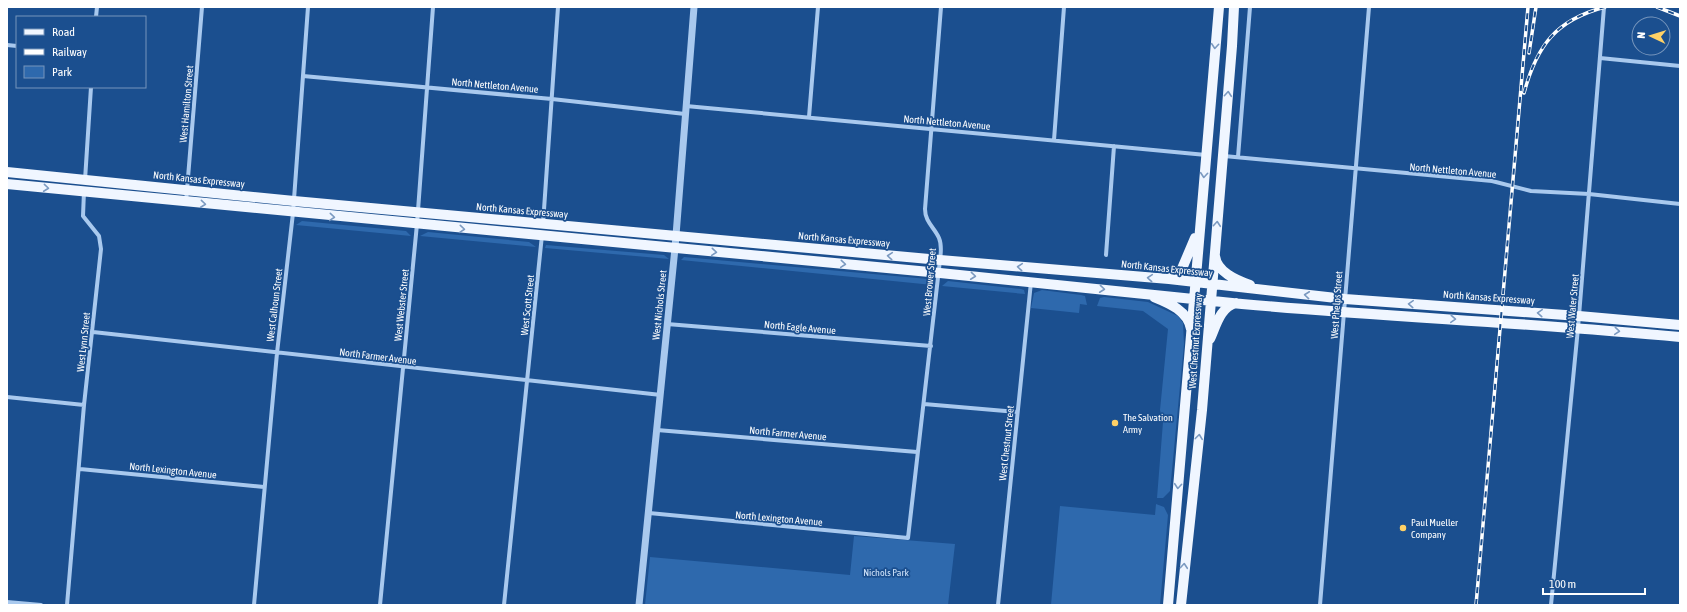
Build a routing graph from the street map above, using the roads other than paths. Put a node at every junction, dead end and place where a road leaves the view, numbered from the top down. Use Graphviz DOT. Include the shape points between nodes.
graph roads {
  1 [pos="202,7"];
  2 [pos="308,7"];
  3 [pos="433,7"];
  4 [pos="558,7"];
  5 [pos="694,7"];
  6 [pos="818,7"];
  7 [pos="941,7"];
  8 [pos="1064,7"];
  9 [pos="1219,7"];
  10 [pos="1234,7"];
  11 [pos="1250,7"];
  12 [pos="1369,7"];
  13 [pos="1604,7"];
  14 [pos="1600,58"];
  15 [pos="1680,66"];
  16 [pos="303,76"];
  17 [pos="427,87"];
  18 [pos="91,88"];
  19 [pos="552,99"];
  20 [pos="686,110"];
  21 [pos="809,118"];
  22 [pos="932,129"];
  23 [pos="1054,140"];
  24 [pos="1114,146"];
  25 [pos="1206,155"];
  26 [pos="1223,156"];
  27 [pos="1238,157"];
  28 [pos="1355,169"];
  29 [pos="7,172"];
  30 [pos="85,179"];
  31 [pos="7,184"];
  32 [pos="187,190"];
  33 [pos="84,192"];
  34 [pos="1589,194"];
  35 [pos="294,201"];
  36 [pos="186,202"];
  37 [pos="1680,204"];
  38 [pos="418,212"];
  39 [pos="293,213"];
  40 [pos="417,224"];
  41 [pos="543,224"];
  42 [pos="1200,225"];
  43 [pos="542,236"];
  44 [pos="676,236"];
  45 [pos="1215,247"];
  46 [pos="675,248"];
  47 [pos="1106,255"];
  48 [pos="940,260"];
  49 [pos="939,273"];
  50 [pos="1169,279"];
  51 [pos="1031,282"];
  52 [pos="1196,282"];
  53 [pos="1211,284"];
  54 [pos="1267,291"];
  55 [pos="1142,293"];
  56 [pos="1194,298"];
  57 [pos="1345,299"];
  58 [pos="1210,300"];
  59 [pos="1237,303"];
  60 [pos="1345,312"];
  61 [pos="1579,316"];
  62 [pos="667,324"];
  63 [pos="1680,325"];
  64 [pos="1578,328"];
  65 [pos="1192,329"];
  66 [pos="93,332"];
  67 [pos="1680,337"];
  68 [pos="932,346"];
  69 [pos="1207,346"];
  70 [pos="277,352"];
  71 [pos="403,367"];
  72 [pos="527,381"];
  73 [pos="661,395"];
  74 [pos="7,397"];
  75 [pos="924,404"];
  76 [pos="84,405"];
  77 [pos="1017,412"];
  78 [pos="657,430"];
  79 [pos="917,452"];
  80 [pos="80,469"];
  81 [pos="264,487"];
  82 [pos="649,513"];
  83 [pos="908,538"];
  84 [pos="7,602"];
  85 [pos="41,605"];
  86 [pos="67,605"];
  87 [pos="254,605"];
  88 [pos="380,605"];
  89 [pos="504,605"];
  90 [pos="639,605"];
  91 [pos="998,605"];
  92 [pos="1168,605"];
  93 [pos="1181,605"];
  94 [pos="1320,605"];
  95 [pos="1551,605"];
  1 -- 32 [label="street, West Hamilton Street"];
  2 -- 16 [label="street, West Calhoun Street"];
  3 -- 17 [label="street, West Webster Street"];
  4 -- 19 [label="street, West Scott Street"];
  5 -- 20 [label="street, West Nichols Street"];
  6 -- 21 [label="street"];
  7 -- 22 [label="street, West Brower Street"];
  8 -- 23 [label="street"];
  9 -- 25 [label="main road, West Chestnut Expressway, one-way"];
  26 -- 10 [label="main road, West Chestnut Expressway, one-way"];
  11 -- 27 [label="street"];
  12 -- 28 [label="street, West Phelps Street"];
  13 -- 14 [label="street, West Water Street"];
  14 -- 15 [label="street"];
  14 -- 34 [label="street, West Water Street"];
  16 -- 17 [label="street, North Nettleton Avenue"];
  16 -- 35 [label="street, West Calhoun Street"];
  17 -- 19 [label="street, North Nettleton Avenue"];
  17 -- 38 [label="street, West Webster Street"];
  18 -- 30 [label="street, West Lynn Street"];
  19 -- 20 [label="street, North Nettleton Avenue"];
  19 -- 41 [label="street, West Scott Street"];
  20 -- 21 [label="street, North Nettleton Avenue"];
  20 -- 44 [label="street, West Nichols Street"];
  21 -- 22 [label="street, North Nettleton Avenue"];
  22 -- 23 [label="street, North Nettleton Avenue"];
  22 -- 48 [label="street, West Brower Street" via="925,216 939,239"];
  23 -- 24 [label="street, North Nettleton Avenue"];
  24 -- 25 [label="street, North Nettleton Avenue"];
  24 -- 47 [label="street"];
  25 -- 42 [label="main road, West Chestnut Expressway, one-way"];
  26 -- 27 [label="street, North Nettleton Avenue"];
  45 -- 26 [label="main road, West Chestnut Expressway, one-way"];
  27 -- 28 [label="street, North Nettleton Avenue"];
  28 -- 34 [label="street, North Nettleton Avenue" via="1492,181 1531,191"];
  28 -- 57 [label="street, West Phelps Street"];
  29 -- 30 [label="main road, North Kansas Expressway"];
  30 -- 32 [label="main road, North Kansas Expressway"];
  30 -- 33 [label="street, West Lynn Street"];
  31 -- 33 [label="main road, one-way"];
  32 -- 35 [label="main road, North Kansas Expressway"];
  32 -- 36 [label="street, West Hamilton Street"];
  33 -- 36 [label="main road"];
  33 -- 66 [label="street, West Lynn Street" via="83,216 98,234 101,243"];
  34 -- 37 [label="street, North Nettleton Avenue"];
  34 -- 61 [label="street, West Water Street"];
  35 -- 38 [label="main road, North Kansas Expressway"];
  35 -- 39 [label="street, West Calhoun Street"];
  36 -- 39 [label="main road, one-way"];
  38 -- 40 [label="street, West Webster Street"];
  38 -- 41 [label="main road, North Kansas Expressway"];
  39 -- 40 [label="main road, one-way"];
  39 -- 70 [label="street, West Calhoun Street"];
  40 -- 43 [label="main road, one-way"];
  40 -- 71 [label="street, West Webster Street"];
  41 -- 43 [label="street, West Scott Street"];
  41 -- 44 [label="main road, North Kansas Expressway"];
  42 -- 50 [label="main road" via="1181,271"];
  42 -- 52 [label="main road, West Chestnut Expressway"];
  43 -- 46 [label="main road"];
  43 -- 72 [label="street, West Scott Street"];
  44 -- 46 [label="street, West Nichols Street"];
  48 -- 44 [label="main road, North Kansas Expressway, one-way"];
  45 -- 53 [label="main road, West Chestnut Expressway"];
  45 -- 54 [label="main road" via="1217,264 1224,271 1248,285"];
  46 -- 49 [label="main road, one-way"];
  46 -- 62 [label="street, West Nichols Street"];
  48 -- 49 [label="street, West Brower Street"];
  50 -- 48 [label="main road, North Kansas Expressway, one-way"];
  49 -- 51 [label="main road, one-way"];
  49 -- 68 [label="street, West Brower Street"];
  50 -- 52 [label="main road, North Kansas Expressway"];
  51 -- 55 [label="main road, one-way"];
  51 -- 77 [label="street, West Chestnut Street"];
  52 -- 53 [label="main road, North Kansas Expressway"];
  52 -- 56 [label="main road, West Chestnut Expressway"];
  53 -- 54 [label="main road, North Kansas Expressway"];
  53 -- 58 [label="main road, West Chestnut Expressway"];
  57 -- 54 [label="main road, North Kansas Expressway, one-way"];
  55 -- 56 [label="main road"];
  55 -- 65 [label="main road" via="1179,310"];
  56 -- 58 [label="main road"];
  56 -- 65 [label="main road, West Chestnut Expressway"];
  57 -- 60 [label="street, West Phelps Street"];
  61 -- 57 [label="main road, North Kansas Expressway, one-way"];
  58 -- 59 [label="main road"];
  58 -- 69 [label="main road, West Chestnut Expressway"];
  59 -- 60 [label="main road"];
  59 -- 69 [label="main road" via="1222,313"];
  60 -- 64 [label="main road, one-way"];
  60 -- 94 [label="street, West Phelps Street"];
  61 -- 63 [label="main road, North Kansas Expressway"];
  61 -- 64 [label="street, West Water Street"];
  62 -- 68 [label="street, North Eagle Avenue"];
  62 -- 73 [label="street, West Nichols Street"];
  64 -- 67 [label="main road, one-way"];
  64 -- 95 [label="street, West Water Street"];
  65 -- 92 [label="main road, West Chestnut Expressway, one-way"];
  66 -- 70 [label="street, North Farmer Avenue"];
  66 -- 76 [label="street, West Lynn Street"];
  68 -- 75 [label="street, West Brower Street"];
  93 -- 69 [label="main road, West Chestnut Expressway, one-way"];
  70 -- 71 [label="street, North Farmer Avenue"];
  70 -- 81 [label="street, West Calhoun Street"];
  71 -- 72 [label="street, North Farmer Avenue"];
  71 -- 88 [label="street, West Webster Street"];
  72 -- 73 [label="street, North Farmer Avenue"];
  72 -- 89 [label="street, West Scott Street"];
  73 -- 78 [label="street, West Nichols Street"];
  74 -- 76 [label="street"];
  75 -- 77 [label="street"];
  75 -- 79 [label="street, West Brower Street"];
  76 -- 80 [label="street, West Lynn Street"];
  77 -- 91 [label="street, West Chestnut Street"];
  78 -- 79 [label="street, North Farmer Avenue"];
  78 -- 82 [label="street, West Nichols Street"];
  79 -- 83 [label="street, West Brower Street"];
  80 -- 81 [label="street, North Lexington Avenue"];
  80 -- 86 [label="street, West Lynn Street"];
  81 -- 87 [label="street, West Calhoun Street"];
  82 -- 83 [label="street, North Lexington Avenue"];
  82 -- 90 [label="street, West Nichols Street"];
  84 -- 85 [label="street"];
}
